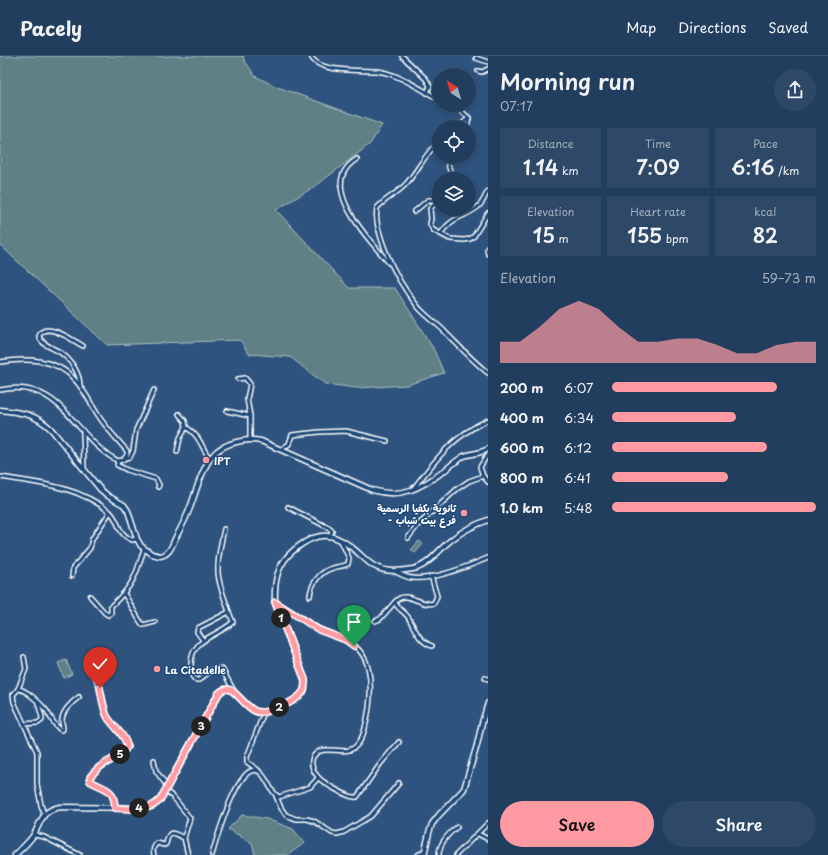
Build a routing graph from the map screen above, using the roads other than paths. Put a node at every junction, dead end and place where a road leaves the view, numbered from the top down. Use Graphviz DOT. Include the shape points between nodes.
graph roads {
  1 [pos="311,56"];
  2 [pos="402,56"];
  3 [pos="476,58"];
  4 [pos="488,62"];
  5 [pos="488,69"];
  6 [pos="478,71"];
  7 [pos="427,93"];
  8 [pos="432,96"];
  9 [pos="462,112"];
  10 [pos="469,118"];
  11 [pos="467,120"];
  12 [pos="432,150"];
  13 [pos="357,159"];
  14 [pos="488,191"];
  15 [pos="432,200"];
  16 [pos="432,206"];
  17 [pos="414,212"];
  18 [pos="488,214"];
  19 [pos="441,233"];
  20 [pos="488,247"];
  21 [pos="488,254"];
  22 [pos="392,266"];
  23 [pos="83,346"];
  24 [pos="0,362"];
  25 [pos="488,373"];
  26 [pos="238,379"];
  27 [pos="80,386"];
  28 [pos="0,390"];
  29 [pos="154,390"];
  30 [pos="0,410"];
  31 [pos="227,411"];
  32 [pos="179,414"];
  33 [pos="250,416"];
  34 [pos="488,420"];
  35 [pos="186,427"];
  36 [pos="83,432"];
  37 [pos="250,440"];
  38 [pos="387,441"];
  39 [pos="282,449"];
  40 [pos="488,449"];
  41 [pos="177,452"];
  42 [pos="488,454"];
  43 [pos="125,458"];
  44 [pos="210,459"];
  45 [pos="118,461"];
  46 [pos="84,468"];
  47 [pos="483,476"];
  48 [pos="0,477"];
  49 [pos="488,482"];
  50 [pos="158,487"];
  51 [pos="414,489"];
  52 [pos="288,508"];
  53 [pos="110,512"];
  54 [pos="488,520"];
  55 [pos="224,529"];
  56 [pos="330,536"];
  57 [pos="408,538"];
  58 [pos="137,539"];
  59 [pos="340,539"];
  60 [pos="144,549"];
  61 [pos="488,558"];
  62 [pos="394,571"];
  63 [pos="72,576"];
  64 [pos="431,576"];
  65 [pos="124,594"];
  66 [pos="90,596"];
  67 [pos="310,596"];
  68 [pos="275,602"];
  69 [pos="395,602"];
  70 [pos="229,612"];
  71 [pos="375,621"];
  72 [pos="155,622"];
  73 [pos="203,640"];
  74 [pos="432,646"];
  75 [pos="105,652"];
  76 [pos="24,657"];
  77 [pos="18,689"];
  78 [pos="234,692"];
  79 [pos="80,697"];
  80 [pos="38,703"];
  81 [pos="488,703"];
  82 [pos="264,712"];
  83 [pos="486,714"];
  84 [pos="24,724"];
  85 [pos="399,742"];
  86 [pos="154,760"];
  87 [pos="259,771"];
  88 [pos="318,778"];
  89 [pos="399,784"];
  90 [pos="166,788"];
  91 [pos="276,796"];
  92 [pos="115,808"];
  93 [pos="44,814"];
  94 [pos="488,823"];
  95 [pos="458,828"];
  96 [pos="478,834"];
  97 [pos="34,835"];
  98 [pos="184,838"];
  99 [pos="488,839"];
  100 [pos="424,853"];
  101 [pos="72,854"];
  102 [pos="15,855"];
  103 [pos="80,855"];
  104 [pos="154,855"];
  105 [pos="188,855"];
  106 [pos="212,855"];
  107 [pos="418,855"];
  108 [pos="439,855"];
  109 [pos="456,855"];
  1 -- 7 [label="street" via="313,61 321,65 388,73"];
  2 -- 7 [label="street" via="426,79 430,86"];
  3 -- 4 [label="street"];
  5 -- 6 [label="street"];
  7 -- 8 [label="street"];
  9 -- 10 [label="street"];
  10 -- 11 [label="street"];
  12 -- 22 [label="street" via="404,186 377,208 376,219"];
  13 -- 22 [label="street" via="341,179 342,197 354,220"];
  14 -- 19 [label="street" via="478,208 450,222"];
  15 -- 17 [label="street"];
  16 -- 19 [label="street" via="430,224 433,230"];
  18 -- 19 [label="street" via="470,239 450,239"];
  20 -- 21 [label="street"];
  22 -- 25 [label="street" via="418,307"];
  23 -- 27 [label="street" via="55,331 46,329 39,336 42,342 66,356 78,374"];
  24 -- 27 [label="street" via="30,359 50,363 65,370"];
  26 -- 33 [label="street" via="245,378 250,384 247,399"];
  27 -- 43 [label="street" via="105,426 127,451"];
  28 -- 36 [label="street" via="29,389 48,397 61,406"];
  29 -- 43 [label="street" via="136,430 133,451 130,457"];
  30 -- 46 [label="street" via="32,416 45,423"];
  31 -- 33 [label="street"];
  32 -- 35 [label="street"];
  33 -- 37 [label="street"];
  34 -- 51 [label="street" via="472,428 448,447"];
  35 -- 41 [label="street"];
  35 -- 44 [label="street" via="198,437"];
  36 -- 45 [label="street" via="111,458"];
  36 -- 46 [label="street"];
  37 -- 39 [label="street" via="261,441"];
  37 -- 44 [label="street" via="223,447"];
  38 -- 39 [label="street" via="350,431 319,432 294,435"];
  39 -- 51 [label="street" via="301,460 372,490 386,494"];
  40 -- 51 [label="street" via="464,456 424,485"];
  42 -- 47 [label="street" via="480,467"];
  43 -- 45 [label="street"];
  44 -- 60 [label="street" via="168,553 160,556"];
  45 -- 50 [label="street" via="117,465 127,470 156,479"];
  46 -- 58 [label="street" via="105,494 124,505"];
  47 -- 49 [label="street"];
  47 -- 57 [label="street" via="457,489 418,525"];
  48 -- 53 [label="street" via="76,492"];
  52 -- 56 [label="street" via="329,528 332,531"];
  53 -- 58 [label="street" via="120,530 132,540"];
  53 -- 63 [label="street" via="91,541 90,548 73,568"];
  54 -- 62 [label="street" via="458,534 422,566"];
  55 -- 70 [label="street" via="218,557 218,573"];
  56 -- 59 [label="street"];
  56 -- 68 [label="street" via="307,540 283,561 276,576"];
  58 -- 60 [label="street"];
  59 -- 62 [label="street" via="375,566"];
  59 -- 67 [label="street" via="349,558 348,564 322,573 313,584"];
  60 -- 65 [label="street" via="135,576"];
  61 -- 64 [label="street"];
  62 -- 64 [label="street" via="412,578"];
  64 -- 69 [label="street" via="437,596 434,603 428,604 407,597 399,598"];
  65 -- 66 [label="street" via="111,606 112,613 108,615"];
  65 -- 72 [label="street" via="132,604 140,623 143,625"];
  68 -- 82 [label="street" via="305,680 305,687 295,700"];
  68 -- 88 [label="street" via="319,630 349,642 362,653 368,667 369,704 360,742 350,751 321,750 313,757 312,764"];
  69 -- 71 [label="street" via="382,618"];
  69 -- 74 [label="street" via="421,640"];
  70 -- 73 [label="street" via="233,622"];
  70 -- 73 [label="street" via="198,628 197,632"];
  73 -- 78 [label="street" via="193,653 193,677 199,680 213,669 219,668 224,671"];
  75 -- 92 [label="street" via="93,655 90,665 100,688 107,716 127,747 89,778 113,795"];
  76 -- 77 [label="street" via="26,669"];
  77 -- 80 [label="street" via="23,690"];
  77 -- 84 [label="street" via="13,698"];
  78 -- 82 [label="street" via="255,711"];
  78 -- 90 [label="street" via="229,689 219,693"];
  79 -- 80 [label="street" via="64,712 61,730"];
  80 -- 84 [label="street" via="42,720 38,723"];
  81 -- 83 [label="street"];
  82 -- 87 [label="street" via="247,757 247,762"];
  83 -- 100 [label="street" via="464,789 434,821"];
  84 -- 93 [label="street" via="37,752 37,784"];
  85 -- 88 [label="street" via="357,796 348,796"];
  86 -- 90 [label="street" via="156,771"];
  87 -- 91 [label="street"];
  87 -- 106 [label="street" via="249,771 233,794"];
  88 -- 91 [label="street" via="310,787 282,797"];
  89 -- 91 [label="street" via="371,816 337,834 314,821 286,815 280,808"];
  90 -- 92 [label="street" via="160,800 150,807"];
  90 -- 98 [label="street" via="190,818"];
  92 -- 93 [label="street" via="60,807"];
  93 -- 97 [label="street"];
  94 -- 96 [label="street"];
  95 -- 108 [label="street" via="443,842"];
  96 -- 99 [label="street"];
  96 -- 109 [label="street"];
  97 -- 101 [label="street" via="44,837"];
  97 -- 102 [label="street"];
  98 -- 104 [label="street" via="170,833 166,844 155,845"];
  98 -- 105 [label="street"];
  100 -- 107 [label="street"];
  101 -- 103 [label="street"];
}
